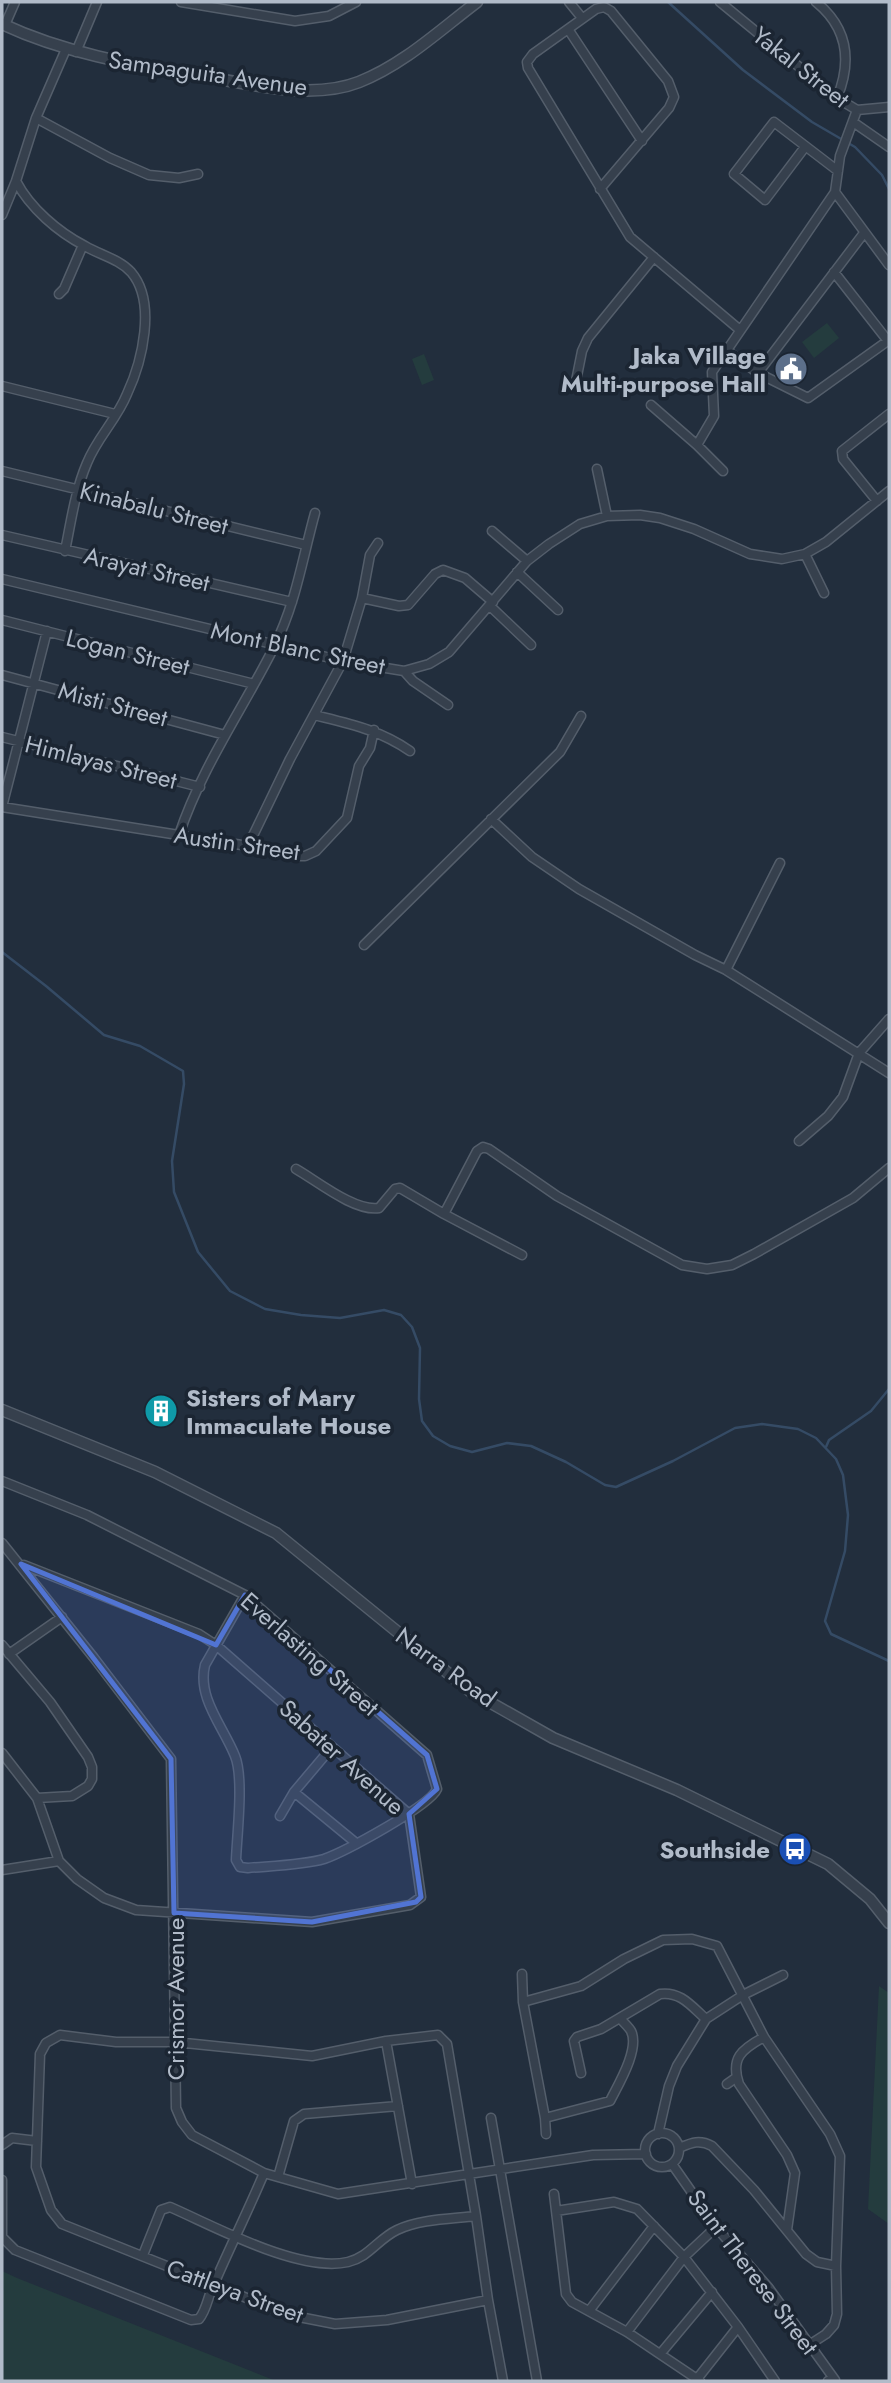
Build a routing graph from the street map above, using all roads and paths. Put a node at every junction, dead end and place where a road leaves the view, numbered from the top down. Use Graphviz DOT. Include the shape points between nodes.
graph roads {
  1 [pos="15,2"];
  2 [pos="97,2"];
  3 [pos="181,2"];
  4 [pos="356,2"];
  5 [pos="477,2"];
  6 [pos="569,2"];
  7 [pos="720,2"];
  8 [pos="816,2"];
  9 [pos="582,18"];
  10 [pos="3,25"];
  11 [pos="568,29"];
  12 [pos="71,50"];
  13 [pos="837,98"];
  14 [pos="889,107"];
  15 [pos="857,110"];
  16 [pos="36,118"];
  17 [pos="853,122"];
  18 [pos="642,141"];
  19 [pos="805,147"];
  20 [pos="889,147"];
  21 [pos="838,171"];
  22 [pos="198,174"];
  23 [pos="16,181"];
  24 [pos="600,189"];
  25 [pos="835,192"];
  26 [pos="2,215"];
  27 [pos="864,233"];
  28 [pos="83,245"];
  29 [pos="654,257"];
  30 [pos="889,265"];
  31 [pos="834,272"];
  32 [pos="59,294"];
  33 [pos="740,330"];
  34 [pos="888,340"];
  35 [pos="726,351"];
  36 [pos="758,373"];
  37 [pos="2,386"];
  38 [pos="575,386"];
  39 [pos="650,405"];
  40 [pos="115,414"];
  41 [pos="889,414"];
  42 [pos="697,445"];
  43 [pos="597,469"];
  44 [pos="2,471"];
  45 [pos="723,471"];
  46 [pos="78,489"];
  47 [pos="889,491"];
  48 [pos="877,501"];
  49 [pos="315,513"];
  50 [pos="607,516"];
  51 [pos="492,531"];
  52 [pos="2,535"];
  53 [pos="378,543"];
  54 [pos="306,545"];
  55 [pos="65,551"];
  56 [pos="805,554"];
  57 [pos="527,561"];
  58 [pos="517,572"];
  59 [pos="2,579"];
  60 [pos="824,593"];
  61 [pos="362,598"];
  62 [pos="292,602"];
  63 [pos="491,604"];
  64 [pos="558,610"];
  65 [pos="2,620"];
  66 [pos="47,631"];
  67 [pos="275,645"];
  68 [pos="531,646"];
  69 [pos="343,661"];
  70 [pos="404,671"];
  71 [pos="2,675"];
  72 [pos="35,682"];
  73 [pos="254,684"];
  74 [pos="448,705"];
  75 [pos="314,715"];
  76 [pos="581,716"];
  77 [pos="374,730"];
  78 [pos="225,735"];
  79 [pos="2,737"];
  80 [pos="18,740"];
  81 [pos="410,751"];
  82 [pos="200,787"];
  83 [pos="2,807"];
  84 [pos="491,819"];
  85 [pos="179,835"];
  86 [pos="248,846"];
  87 [pos="780,863"];
  88 [pos="364,946"];
  89 [pos="726,970"];
  90 [pos="889,1019"];
  91 [pos="859,1053"];
  92 [pos="889,1073"];
  93 [pos="799,1141"];
  94 [pos="889,1168"];
  95 [pos="296,1169"];
  96 [pos="444,1214"];
  97 [pos="522,1255"];
  98 [pos="2,1410"];
  99 [pos="2,1481"];
  100 [pos="2,1543"];
  101 [pos="21,1564"];
  102 [pos="245,1595"];
  103 [pos="62,1617"];
  104 [pos="2,1645"];
  105 [pos="216,1645"];
  106 [pos="9,1654"];
  107 [pos="332,1747"];
  108 [pos="2,1753"];
  109 [pos="294,1792"];
  110 [pos="37,1798"];
  111 [pos="409,1814"];
  112 [pos="280,1816"];
  113 [pos="356,1843"];
  114 [pos="59,1861"];
  115 [pos="2,1870"];
  116 [pos="174,1913"];
  117 [pos="889,1923"];
  118 [pos="522,1974"];
  119 [pos="783,1975"];
  120 [pos="743,1995"];
  121 [pos="523,2002"];
  122 [pos="620,2018"];
  123 [pos="706,2019"];
  124 [pos="764,2037"];
  125 [pos="386,2041"];
  126 [pos="174,2042"];
  127 [pos="581,2073"];
  128 [pos="737,2077"];
  129 [pos="727,2084"];
  130 [pos="398,2106"];
  131 [pos="545,2118"];
  132 [pos="491,2119"];
  133 [pos="546,2134"];
  134 [pos="658,2134"];
  135 [pos="37,2141"];
  136 [pos="2,2146"];
  137 [pos="679,2148"];
  138 [pos="646,2154"];
  139 [pos="672,2164"];
  140 [pos="500,2169"];
  141 [pos="264,2174"];
  142 [pos="470,2174"];
  143 [pos="278,2177"];
  144 [pos="2,2180"];
  145 [pos="412,2184"];
  146 [pos="554,2194"];
  147 [pos="556,2211"];
  148 [pos="476,2216"];
  149 [pos="654,2226"];
  150 [pos="716,2227"];
  151 [pos="787,2230"];
  152 [pos="237,2236"];
  153 [pos="143,2255"];
  154 [pos="684,2257"];
  155 [pos="836,2266"];
  156 [pos="212,2286"];
  157 [pos="712,2292"];
  158 [pos="488,2301"];
  159 [pos="589,2311"];
  160 [pos="738,2327"];
  161 [pos="627,2332"];
  162 [pos="809,2345"];
  163 [pos="660,2353"];
  164 [pos="699,2380"];
  165 [pos="503,2381"];
  166 [pos="537,2381"];
  167 [pos="775,2381"];
  168 [pos="831,2381"];
  1 -- 10 [label="street"];
  2 -- 12 [label="street"];
  3 -- 4 [label="street" via="295,21 329,16"];
  5 -- 12 [label="street, Sampaguita Avenue" via="386,69 337,89 244,83"];
  6 -- 9 [label="street"];
  7 -- 13 [label="street, Yakal Street"];
  8 -- 13 [label="street" via="831,14 842,35 845,72"];
  9 -- 11 [label="street"];
  9 -- 18 [label="street" via="600,7 608,8 672,88 669,108"];
  10 -- 12 [label="street, Sampaguita Avenue"];
  11 -- 18 [label="street"];
  11 -- 24 [label="street" via="527,62"];
  12 -- 16 [label="street"];
  13 -- 15 [label="street, Yakal Street"];
  14 -- 15 [label="street, Yakal Street"];
  15 -- 17 [label="street"];
  16 -- 22 [label="street" via="149,175 179,178"];
  16 -- 23 [label="street"];
  17 -- 20 [label="street"];
  17 -- 21 [label="street"];
  18 -- 24 [label="street"];
  19 -- 19 [label="street" via="765,200 734,174 774,122"];
  19 -- 21 [label="street"];
  21 -- 25 [label="street"];
  23 -- 26 [label="street"];
  23 -- 28 [label="street" via="31,203"];
  24 -- 29 [label="street" via="630,237"];
  25 -- 27 [label="street"];
  25 -- 33 [label="street"];
  27 -- 30 [label="street"];
  27 -- 31 [label="street"];
  28 -- 32 [label="street"];
  28 -- 40 [label="street" via="124,265 144,298 142,350 127,397"];
  29 -- 33 [label="street"];
  29 -- 38 [label="street" via="588,338"];
  31 -- 34 [label="street"];
  31 -- 36 [label="street"];
  33 -- 35 [label="street"];
  34 -- 36 [label="street" via="808,398"];
  35 -- 36 [label="street"];
  35 -- 42 [label="street" via="712,372 714,415"];
  37 -- 40 [label="street"];
  39 -- 42 [label="street"];
  40 -- 46 [label="street" via="86,464"];
  41 -- 48 [label="street" via="842,450"];
  42 -- 45 [label="street"];
  43 -- 50 [label="street"];
  44 -- 46 [label="street, Kinabalu Street"];
  46 -- 54 [label="street, Kinabalu Street"];
  46 -- 55 [label="street"];
  47 -- 48 [label="street, Mont Blanc Street"];
  48 -- 56 [label="street, Mont Blanc Street"];
  49 -- 54 [label="street"];
  50 -- 56 [label="street, Mont Blanc Street" via="640,515 675,522 765,558"];
  50 -- 57 [label="street, Mont Blanc Street" via="580,524"];
  51 -- 57 [label="street"];
  52 -- 55 [label="street, Arayat Street"];
  53 -- 61 [label="street" via="370,555"];
  54 -- 62 [label="street"];
  55 -- 62 [label="street, Arayat Street"];
  56 -- 60 [label="street"];
  57 -- 58 [label="street, Mont Blanc Street"];
  58 -- 63 [label="street, Mont Blanc Street"];
  58 -- 64 [label="street"];
  59 -- 67 [label="street, Mont Blanc Street"];
  61 -- 63 [label="street" via="408,605 443,570 465,578"];
  61 -- 69 [label="street"];
  62 -- 67 [label="street"];
  63 -- 68 [label="street"];
  63 -- 70 [label="street, Mont Blanc Street" via="449,652"];
  65 -- 66 [label="street, Logan Street"];
  66 -- 72 [label="street"];
  66 -- 73 [label="street, Logan Street"];
  67 -- 69 [label="street, Mont Blanc Street"];
  67 -- 73 [label="street"];
  69 -- 70 [label="street, Mont Blanc Street"];
  69 -- 75 [label="street"];
  70 -- 74 [label="street"];
  71 -- 72 [label="street, Misti Street"];
  72 -- 78 [label="street, Misti Street"];
  72 -- 80 [label="street"];
  73 -- 78 [label="street"];
  75 -- 77 [label="street"];
  75 -- 86 [label="street"];
  76 -- 84 [label="street" via="560,752"];
  77 -- 81 [label="street"];
  77 -- 86 [label="street, Austin Street" via="359,766 347,818 316,851 296,856"];
  78 -- 82 [label="street"];
  79 -- 80 [label="street, Himlayas Street"];
  80 -- 82 [label="street, Himlayas Street"];
  80 -- 83 [label="street"];
  82 -- 85 [label="street"];
  83 -- 85 [label="street, Austin Street"];
  84 -- 88 [label="street"];
  84 -- 89 [label="street" via="532,858 579,889"];
  85 -- 86 [label="street, Austin Street"];
  87 -- 89 [label="street"];
  89 -- 91 [label="street"];
  90 -- 91 [label="street"];
  91 -- 92 [label="street"];
  91 -- 93 [label="street" via="843,1097"];
  94 -- 96 [label="street" via="853,1198 754,1254 732,1265 707,1269 682,1265 557,1196 482,1147"];
  95 -- 96 [label="street" via="370,1209 379,1208 400,1188"];
  96 -- 97 [label="street"];
  98 -- 117 [label="street, Narra Road" via="155,1472 276,1534 470,1691 553,1738 677,1790 828,1864 870,1899"];
  99 -- 102 [label="street, Everlasting Street" via="87,1515"];
  100 -- 101 [label="street, Crismor Avenue"];
  101 -- 103 [label="street, Crismor Avenue"];
  101 -- 105 [label="street, Sabater Avenue" via="200,1634"];
  102 -- 105 [label="street"];
  102 -- 111 [label="street, Everlasting Street" via="427,1755 437,1788"];
  103 -- 106 [label="street"];
  103 -- 116 [label="street, Crismor Avenue" via="171,1759"];
  104 -- 106 [label="street"];
  105 -- 107 [label="street, Sabater Avenue"];
  105 -- 113 [label="street" via="205,1665 203,1691 236,1759 236,1860 240,1867 323,1859"];
  106 -- 110 [label="street" via="50,1702 92,1767 93,1779 72,1796"];
  107 -- 109 [label="street"];
  107 -- 111 [label="street, Sabater Avenue"];
  108 -- 110 [label="street"];
  109 -- 112 [label="street"];
  109 -- 113 [label="street"];
  110 -- 114 [label="street"];
  111 -- 113 [label="street"];
  111 -- 116 [label="street, Sabater Avenue" via="421,1897 410,1905 312,1922"];
  114 -- 115 [label="street"];
  114 -- 116 [label="street" via="104,1898 135,1910"];
  116 -- 126 [label="street, Crismor Avenue"];
  118 -- 121 [label="street"];
  119 -- 120 [label="street"];
  120 -- 121 [label="street" via="717,1946 692,1939 663,1940 580,1986"];
  120 -- 123 [label="street"];
  120 -- 124 [label="street"];
  121 -- 131 [label="street"];
  122 -- 123 [label="street" via="660,1994 670,1993"];
  122 -- 127 [label="street" via="573,2041"];
  122 -- 131 [label="street" via="632,2031 633,2044 610,2101"];
  123 -- 134 [label="street" via="677,2066"];
  124 -- 128 [label="street" via="737,2058"];
  124 -- 155 [label="street" via="840,2156"];
  125 -- 126 [label="street, Cattleya Street" via="312,2056"];
  125 -- 130 [label="street"];
  125 -- 142 [label="street, Cattleya Street" via="438,2035 447,2044"];
  126 -- 135 [label="street, Cattleya Street" via="116,2042 60,2035 46,2043 40,2054"];
  126 -- 141 [label="street, Crismor Avenue" via="176,2108 182,2122 192,2135"];
  128 -- 129 [label="street"];
  128 -- 151 [label="street" via="795,2173"];
  130 -- 143 [label="street" via="298,2117"];
  130 -- 145 [label="street"];
  131 -- 133 [label="street"];
  132 -- 140 [label="street"];
  134 -- 137 [label="street" via="674,2138"];
  134 -- 138 [label="street" via="649,2139"];
  135 -- 136 [label="street" via="12,2138"];
  135 -- 153 [label="street, Cattleya Street" via="36,2167 51,2210 62,2224"];
  137 -- 139 [label="street"];
  137 -- 151 [label="street" via="704,2141 712,2146"];
  138 -- 139 [label="street" via="656,2166"];
  138 -- 140 [label="street, Crismor Avenue" via="593,2155"];
  139 -- 150 [label="street, Saint Therese Street"];
  140 -- 142 [label="street, Crismor Avenue"];
  140 -- 166 [label="street"];
  141 -- 143 [label="street, Crismor Avenue"];
  141 -- 152 [label="street"];
  142 -- 145 [label="street, Crismor Avenue"];
  142 -- 148 [label="street, Cattleya Street"];
  143 -- 145 [label="street, Crismor Avenue" via="338,2194"];
  144 -- 156 [label="street" via="2,2237 15,2250 191,2320 203,2315"];
  146 -- 147 [label="street"];
  147 -- 149 [label="street" via="614,2202 637,2209"];
  147 -- 159 [label="street" via="566,2294"];
  148 -- 152 [label="street" via="410,2225 348,2262 291,2258"];
  148 -- 158 [label="street, Cattleya Street"];
  149 -- 154 [label="street"];
  149 -- 159 [label="street"];
  150 -- 154 [label="street"];
  150 -- 162 [label="street, Saint Therese Street" via="768,2287"];
  151 -- 155 [label="street" via="806,2254"];
  152 -- 153 [label="street" via="165,2207"];
  152 -- 156 [label="street"];
  153 -- 156 [label="street, Cattleya Street"];
  154 -- 157 [label="street"];
  154 -- 161 [label="street"];
  155 -- 162 [label="street" via="834,2326"];
  156 -- 158 [label="street, Cattleya Street" via="289,2315 335,2324 387,2320"];
  157 -- 160 [label="street"];
  157 -- 163 [label="street"];
  158 -- 165 [label="street"];
  159 -- 161 [label="street"];
  160 -- 164 [label="street"];
  160 -- 167 [label="street"];
  161 -- 163 [label="street"];
  162 -- 168 [label="street, Saint Therese Street"];
  163 -- 164 [label="street"];
}
